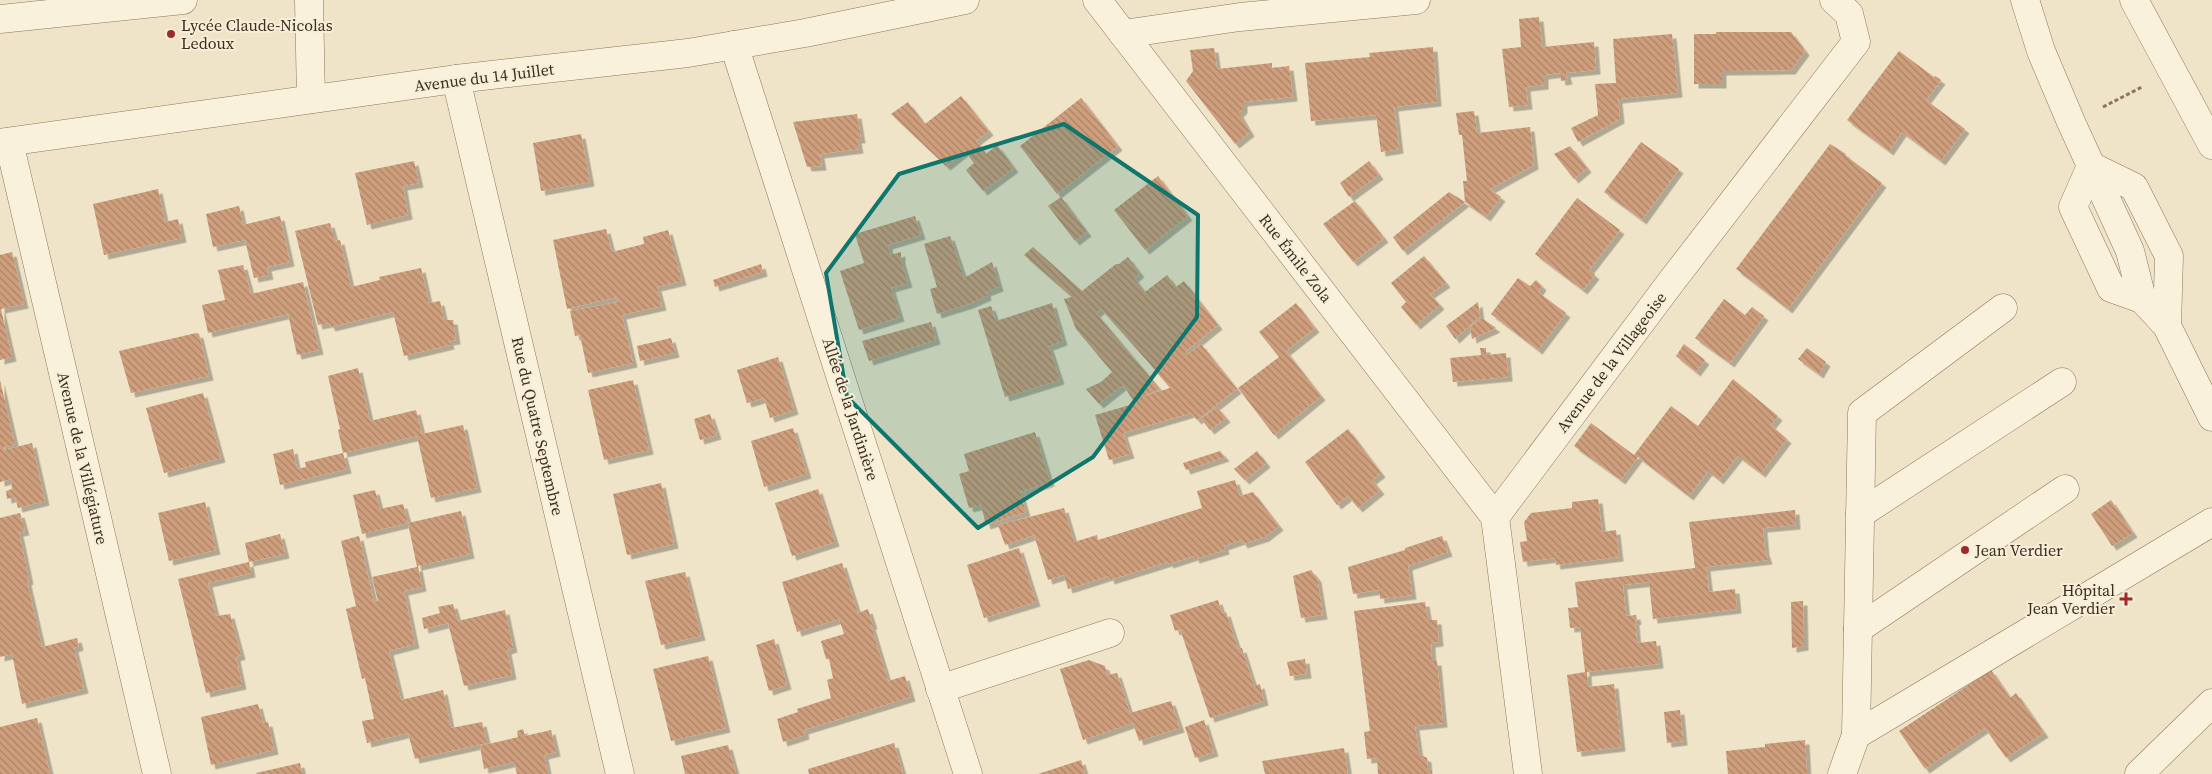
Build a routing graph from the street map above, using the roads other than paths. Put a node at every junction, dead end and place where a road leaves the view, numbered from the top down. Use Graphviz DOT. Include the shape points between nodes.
graph roads {
  1 [pos="183,0"];
  2 [pos="309,0"];
  3 [pos="965,0"];
  4 [pos="1097,0"];
  5 [pos="1416,0"];
  6 [pos="1834,0"];
  7 [pos="2025,0"];
  8 [pos="2134,0"];
  9 [pos="925,4"];
  10 [pos="0,19"];
  11 [pos="1123,34"];
  12 [pos="734,45"];
  13 [pos="456,79"];
  14 [pos="311,99"];
  15 [pos="4,143"];
  16 [pos="2212,145"];
  17 [pos="2091,166"];
  18 [pos="2003,308"];
  19 [pos="2167,326"];
  20 [pos="2062,382"];
  21 [pos="2212,417"];
  22 [pos="2064,489"];
  23 [pos="1860,514"];
  24 [pos="1495,517"];
  25 [pos="2212,522"];
  26 [pos="1858,629"];
  27 [pos="1110,633"];
  28 [pos="940,689"];
  29 [pos="2212,703"];
  30 [pos="1856,735"];
  31 [pos="157,774"];
  32 [pos="620,774"];
  33 [pos="968,774"];
  34 [pos="1528,774"];
  35 [pos="1842,774"];
  36 [pos="2139,774"];
  1 -- 10 [label="street"];
  2 -- 14 [label="street"];
  3 -- 9 [label="street, Avenue du 14 Juillet"];
  4 -- 11 [label="street, Rue Émile Zola"];
  5 -- 11 [label="street" via="1240,17"];
  6 -- 24 [label="street, Avenue de la Villageoise" via="1849,14 1856,42"];
  7 -- 17 [label="street" via="2042,51"];
  8 -- 16 [label="street"];
  9 -- 12 [label="street, Avenue du 14 Juillet"];
  11 -- 24 [label="street, Rue Émile Zola"];
  12 -- 13 [label="street, Avenue du 14 Juillet" via="641,59"];
  12 -- 28 [label="street, Allée de la Jardinière"];
  13 -- 14 [label="street, Avenue du 14 Juillet"];
  13 -- 32 [label="street, Rue du Quatre Septembre"];
  14 -- 15 [label="street, Avenue du 14 Juillet"];
  15 -- 31 [label="street, Avenue de la Villégiature"];
  17 -- 19 [label="street" via="2130,251 2142,299"];
  17 -- 19 [label="street" via="2134,187 2169,256"];
  18 -- 23 [label="street" via="1862,413"];
  19 -- 21 [label="street"];
  20 -- 23 [label="street"];
  22 -- 26 [label="street"];
  23 -- 26 [label="street"];
  24 -- 34 [label="street"];
  25 -- 30 [label="street"];
  26 -- 30 [label="street"];
  27 -- 28 [label="street"];
  28 -- 33 [label="street, Allée de la Jardinière"];
  29 -- 36 [label="street"];
  30 -- 35 [label="street"];
}
